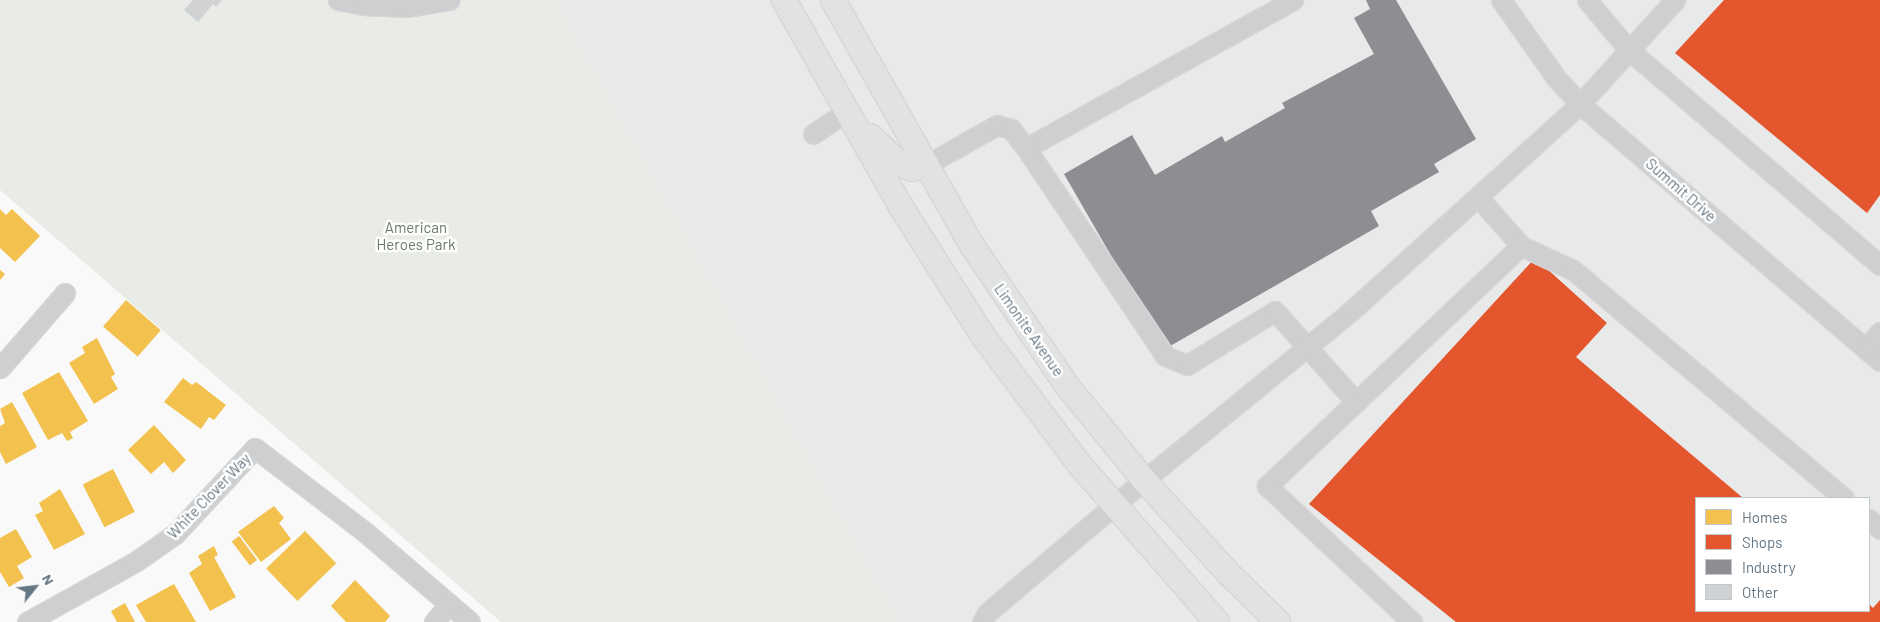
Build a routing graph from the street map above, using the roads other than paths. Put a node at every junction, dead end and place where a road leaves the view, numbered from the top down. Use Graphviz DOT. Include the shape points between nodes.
graph roads {
  1 [pos="449,0"];
  2 [pos="784,0"];
  3 [pos="833,0"];
  4 [pos="1293,0"];
  5 [pos="1502,0"];
  6 [pos="1586,0"];
  7 [pos="1675,0"];
  8 [pos="345,1"];
  9 [pos="1629,50"];
  10 [pos="1580,104"];
  11 [pos="847,111"];
  12 [pos="813,134"];
  13 [pos="1026,148"];
  14 [pos="926,165"];
  15 [pos="1478,197"];
  16 [pos="1520,246"];
  17 [pos="1880,265"];
  18 [pos="65,293"];
  19 [pos="1880,332"];
  20 [pos="1306,348"];
  21 [pos="1873,355"];
  22 [pos="0,368"];
  23 [pos="1356,402"];
  24 [pos="1144,480"];
  25 [pos="1843,497"];
  26 [pos="1115,505"];
  27 [pos="1870,520"];
  28 [pos="1880,529"];
  29 [pos="449,604"];
  30 [pos="27,622"];
  31 [pos="434,622"];
  32 [pos="470,622"];
  33 [pos="982,622"];
  34 [pos="1217,622"];
  35 [pos="1278,622"];
  36 [pos="1412,622"];
  1 -- 8 [label="street" via="408,7"];
  2 -- 11 [label="main road"];
  3 -- 14 [label="main road, Limonite Avenue"];
  4 -- 13 [label="street"];
  5 -- 10 [label="street, Summit Drive" via="1557,79"];
  6 -- 9 [label="street"];
  7 -- 9 [label="street"];
  9 -- 10 [label="street"];
  9 -- 17 [label="street"];
  10 -- 15 [label="street"];
  10 -- 21 [label="street, Summit Drive"];
  11 -- 12 [label="street"];
  11 -- 14 [label="main road" via="900,164 912,169"];
  11 -- 26 [label="main road" via="903,210 983,336 1079,464"];
  13 -- 14 [label="street" via="1011,129 997,125"];
  13 -- 20 [label="street" via="1165,356 1187,365 1275,311"];
  14 -- 24 [label="main road, Limonite Avenue" via="971,244 1020,319 1068,387"];
  15 -- 16 [label="street"];
  15 -- 20 [label="street"];
  16 -- 23 [label="street"];
  16 -- 25 [label="street" via="1573,270"];
  18 -- 22 [label="street"];
  19 -- 21 [label="street"];
  20 -- 23 [label="street"];
  20 -- 24 [label="street"];
  23 -- 36 [label="street" via="1267,486"];
  24 -- 26 [label="street"];
  24 -- 35 [label="main road, Limonite Avenue" via="1229,574"];
  26 -- 33 [label="street" via="987,613"];
  26 -- 34 [label="main road"];
  27 -- 28 [label="street"];
  29 -- 30 [label="street, White Clover Way" via="365,532 255,448 175,534 135,562"];
  29 -- 31 [label="street"];
  29 -- 32 [label="street, White Clover Way"];
}
